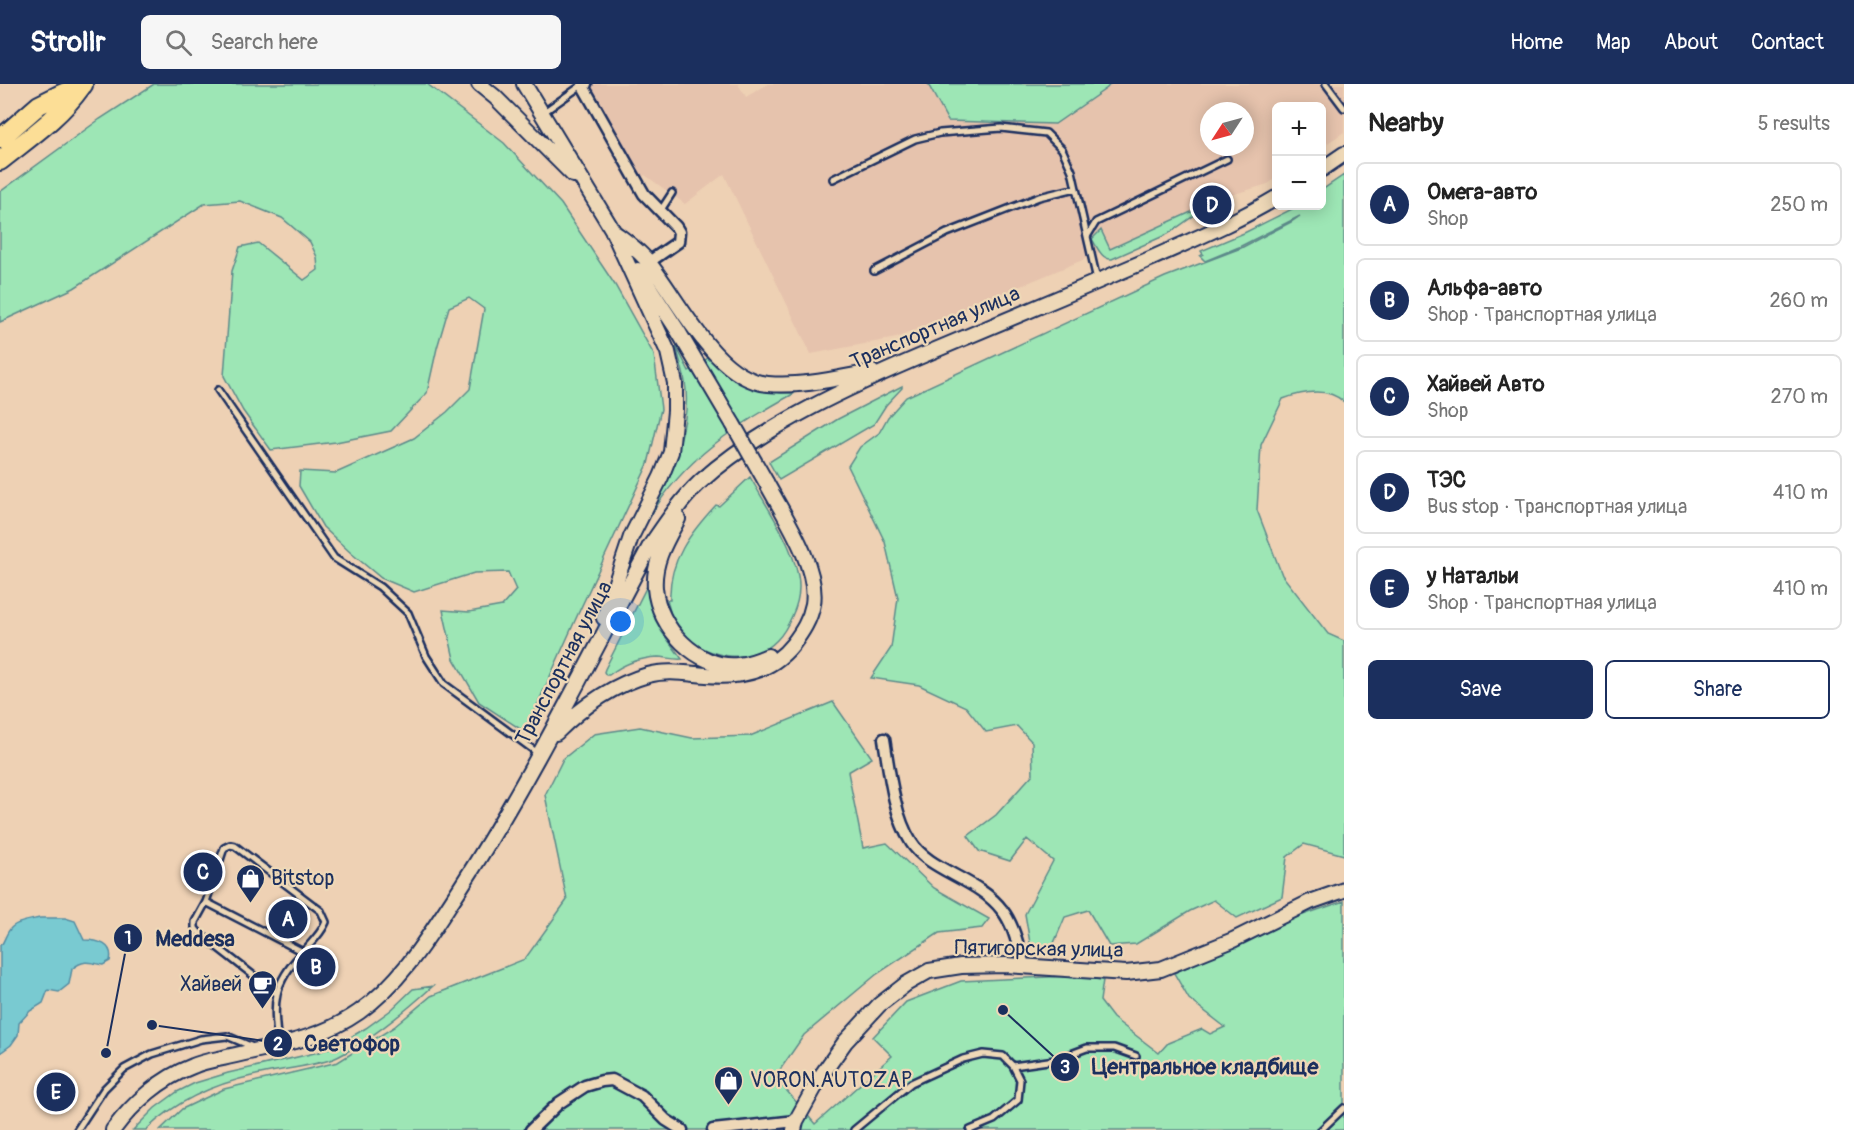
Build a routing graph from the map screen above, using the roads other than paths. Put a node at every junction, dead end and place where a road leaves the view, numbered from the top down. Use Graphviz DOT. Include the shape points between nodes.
graph roads {
  1 [pos="479,84"];
  2 [pos="524,84"];
  3 [pos="1326,84"];
  4 [pos="80,85"];
  5 [pos="584,85"];
  6 [pos="1344,108"];
  7 [pos="542,114"];
  8 [pos="0,139"];
  9 [pos="1344,154"];
  10 [pos="1227,159"];
  11 [pos="0,161"];
  12 [pos="1326,167"];
  13 [pos="833,179"];
  14 [pos="1076,188"];
  15 [pos="588,189"];
  16 [pos="672,193"];
  17 [pos="1272,200"];
  18 [pos="660,212"];
  19 [pos="613,232"];
  20 [pos="1088,236"];
  21 [pos="649,262"];
  22 [pos="874,271"];
  23 [pos="1097,282"];
  24 [pos="892,368"];
  25 [pos="218,390"];
  26 [pos="699,483"];
  27 [pos="803,631"];
  28 [pos="592,655"];
  29 [pos="884,740"];
  30 [pos="543,749"];
  31 [pos="1344,890"];
  32 [pos="206,902"];
  33 [pos="303,951"];
  34 [pos="1024,965"];
  35 [pos="276,993"];
  36 [pos="278,1045"];
  37 [pos="258,1049"];
  38 [pos="1136,1056"];
  39 [pos="1013,1066"];
  40 [pos="1344,1108"];
  41 [pos="795,1125"];
  42 [pos="77,1130"];
  43 [pos="113,1130"];
  44 [pos="531,1130"];
  45 [pos="682,1130"];
  46 [pos="713,1130"];
  47 [pos="854,1130"];
  48 [pos="970,1130"];
  49 [pos="1321,1130"];
  1 -- 15 [label="main road"];
  2 -- 7 [label="main road"];
  3 -- 6 [label="lane"];
  4 -- 8 [label="highway" via="39,105"];
  4 -- 11 [label="highway" via="68,105"];
  5 -- 7 [label="lane"];
  5 -- 18 [label="street" via="644,194"];
  7 -- 15 [label="main road"];
  9 -- 12 [label="main road"];
  10 -- 20 [label="lane" via="1096,222"];
  13 -- 14 [label="lane" via="915,139 1001,128 1046,133 1062,149"];
  14 -- 20 [label="lane"];
  14 -- 22 [label="lane" via="1039,197 947,233"];
  15 -- 19 [label="main road"];
  16 -- 18 [label="lane"];
  17 -- 23 [label="main road, Транспортная улица"];
  18 -- 21 [label="street" via="676,227 680,237 674,246"];
  19 -- 21 [label="main road"];
  19 -- 27 [label="main road, bridge" via="678,331 788,522 810,569 813,585 813,602"];
  19 -- 28 [label="main road" via="668,352 675,383 675,411 671,452 631,537"];
  20 -- 23 [label="lane"];
  21 -- 24 [label="main road" via="712,350 729,368 748,379 766,384 803,383"];
  23 -- 24 [label="main road, Транспортная улица"];
  24 -- 26 [label="main road, Транспортная улица" via="775,428"];
  25 -- 30 [label="lane" via="334,558 380,587 408,613 426,656 444,684"];
  26 -- 27 [label="main road" via="668,537 656,571 657,601 672,631 700,656 724,665 738,665 772,654"];
  26 -- 28 [label="main road, Транспортная улица" via="650,546"];
  27 -- 30 [label="main road" via="787,651 764,668 733,675 650,674 622,683 577,713"];
  28 -- 30 [label="main road, Транспортная улица"];
  29 -- 34 [label="street" via="893,789 911,842 923,856 983,891 1002,909"];
  30 -- 36 [label="main road, Транспортная улица" via="477,862 400,975 380,996 339,1025"];
  31 -- 34 [label="main road, Пятигорская улица" via="1161,969 1125,973"];
  32 -- 33 [label="lane"];
  32 -- 33 [label="lane" via="224,848 235,846 321,910 326,922 323,931"];
  32 -- 35 [label="lane" via="195,928"];
  33 -- 35 [label="lane" via="289,966"];
  34 -- 41 [label="main road, Пятигорская улица" via="929,970 906,984 879,1005 845,1042 821,1076"];
  35 -- 36 [label="lane"];
  36 -- 37 [label="main road, Транспортная улица"];
  37 -- 42 [label="lane" via="227,1036 201,1039 152,1054 124,1069 104,1089"];
  37 -- 43 [label="main road, Транспортная улица" via="194,1065 170,1077 147,1093"];
  38 -- 39 [label="lane" via="1114,1048 1087,1048 1055,1060"];
  39 -- 47 [label="lane" via="1003,1056 983,1054 963,1059 911,1083"];
  39 -- 48 [label="lane" via="1020,1080 1018,1100 994,1120"];
  40 -- 49 [label="lane"];
  41 -- 46 [label="street"];
  44 -- 45 [label="street" via="559,1103 585,1086 612,1080 642,1096"];
}
